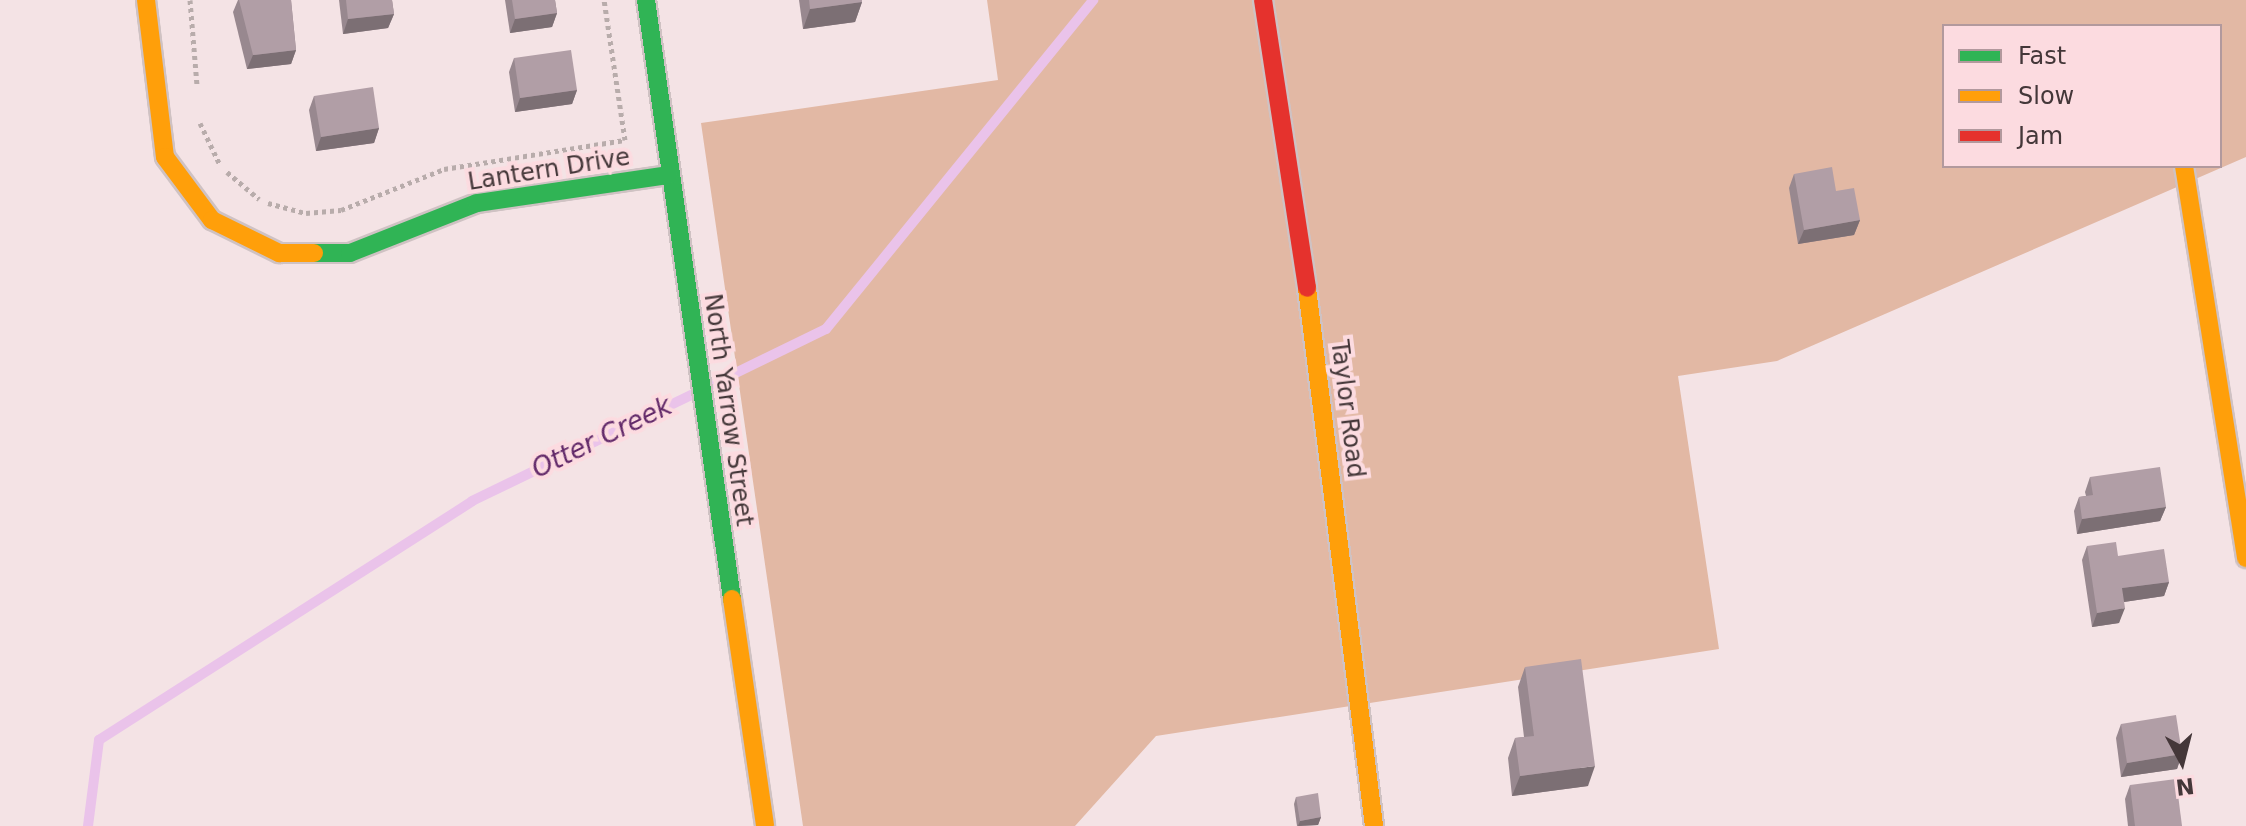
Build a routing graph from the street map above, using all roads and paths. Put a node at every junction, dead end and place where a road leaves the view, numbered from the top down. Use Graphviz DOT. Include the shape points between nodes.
graph roads {
  1 [pos="146,0"];
  2 [pos="190,0"];
  3 [pos="604,0"];
  4 [pos="646,0"];
  5 [pos="1263,0"];
  6 [pos="197,95"];
  7 [pos="199,112"];
  8 [pos="2184,168"];
  9 [pos="669,175"];
  10 [pos="2246,558"];
  11 [pos="765,826"];
  12 [pos="1374,826"];
  1 -- 9 [label="street, Lantern Drive" via="165,157 212,220 279,253 350,253 477,203"];
  2 -- 6 [label="path"];
  3 -- 7 [label="path" via="625,140 455,167 357,206 306,213 264,201 229,176 206,140"];
  4 -- 9 [label="street, North Yarrow Street"];
  5 -- 12 [label="street, Taylor Road" via="1321,384"];
  8 -- 10 [label="street"];
  9 -- 11 [label="street, North Yarrow Street"];
}
